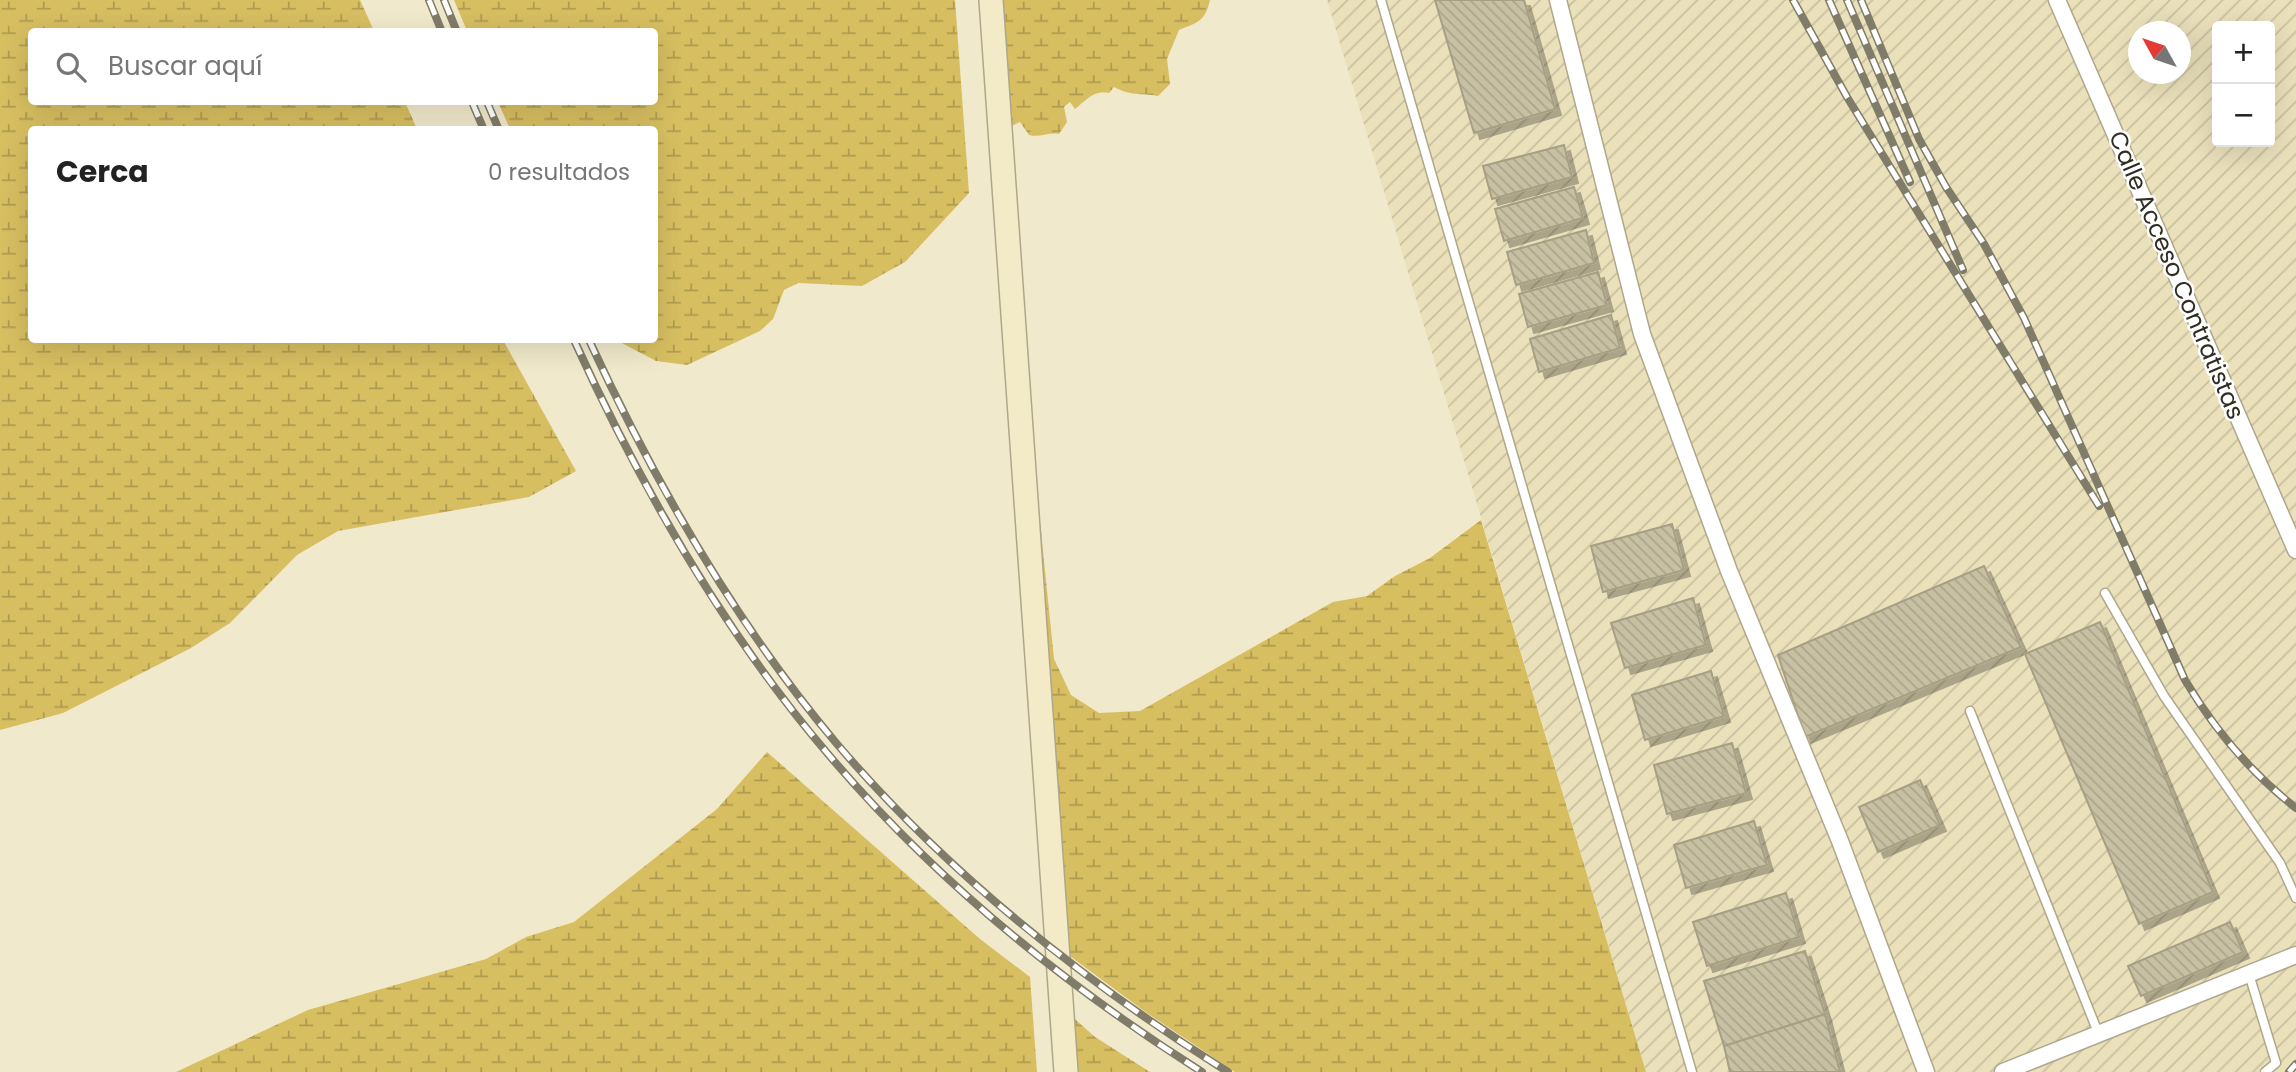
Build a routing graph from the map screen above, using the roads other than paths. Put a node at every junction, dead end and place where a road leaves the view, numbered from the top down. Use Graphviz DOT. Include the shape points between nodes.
graph roads {
  1 [pos="991,0"];
  2 [pos="1381,0"];
  3 [pos="1558,0"];
  4 [pos="2057,0"];
  5 [pos="2296,550"];
  6 [pos="2105,593"];
  7 [pos="1970,711"];
  8 [pos="2296,898"];
  9 [pos="2296,955"];
  10 [pos="2249,974"];
  11 [pos="2099,1035"];
  12 [pos="1066,1072"];
  13 [pos="1692,1072"];
  14 [pos="1926,1072"];
  15 [pos="2003,1072"];
  16 [pos="2265,1072"];
  1 -- 12 [label="main road"];
  2 -- 13 [label="lane"];
  3 -- 14 [label="street" via="1642,334 1729,571 1840,841"];
  4 -- 5 [label="street, Calle Acceso Contratistas"];
  6 -- 8 [label="lane" via="2164,696 2280,863"];
  7 -- 11 [label="lane"];
  9 -- 10 [label="street"];
  10 -- 11 [label="street"];
  10 -- 16 [label="lane" via="2276,1063"];
  11 -- 15 [label="street"];
}
